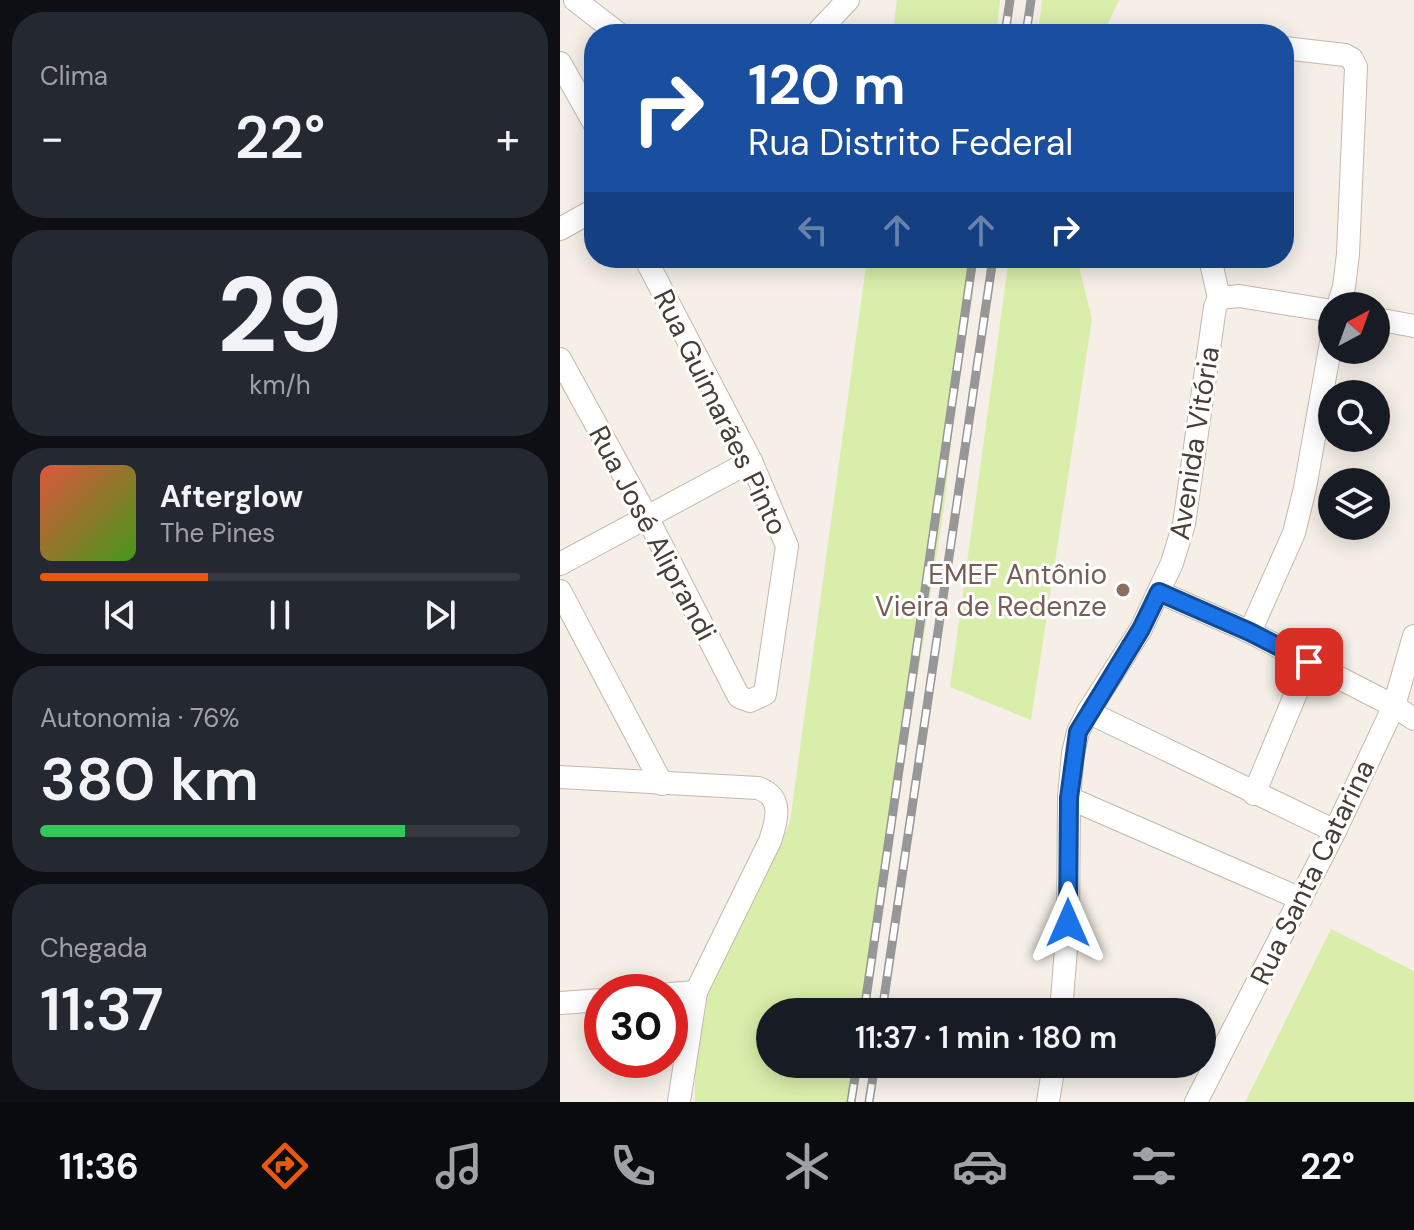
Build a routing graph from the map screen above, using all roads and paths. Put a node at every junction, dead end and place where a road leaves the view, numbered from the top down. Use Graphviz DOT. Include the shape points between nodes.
graph roads {
  1 [pos="575,0"];
  2 [pos="848,0"];
  3 [pos="606,24"];
  4 [pos="825,24"];
  5 [pos="1294,49"];
  6 [pos="560,63"];
  7 [pos="584,105"];
  8 [pos="584,216"];
  9 [pos="560,229"];
  10 [pos="650,268"];
  11 [pos="1212,268"];
  12 [pos="1342,292"];
  13 [pos="1219,298"];
  14 [pos="1318,309"];
  15 [pos="1390,322"];
  16 [pos="1414,326"];
  17 [pos="560,359"];
  18 [pos="1327,364"];
  19 [pos="751,461"];
  20 [pos="647,517"];
  21 [pos="560,564"];
  22 [pos="560,591"];
  23 [pos="1159,592"];
  24 [pos="1250,632"];
  25 [pos="1414,636"];
  26 [pos="1309,662"];
  27 [pos="750,701"];
  28 [pos="1394,706"];
  29 [pos="1088,712"];
  30 [pos="1414,719"];
  31 [pos="560,777"];
  32 [pos="662,784"];
  33 [pos="1254,794"];
  34 [pos="1069,798"];
  35 [pos="1335,831"];
  36 [pos="1301,899"];
  37 [pos="696,992"];
  38 [pos="688,993"];
  39 [pos="1062,998"];
  40 [pos="584,1001"];
  41 [pos="560,1003"];
  42 [pos="1052,1078"];
  43 [pos="679,1102"];
  44 [pos="1048,1102"];
  45 [pos="1196,1102"];
  1 -- 3 [label="street"];
  2 -- 4 [label="street"];
  5 -- 12 [label="street" via="1345,55 1356,67"];
  6 -- 7 [label="street"];
  8 -- 9 [label="street"];
  10 -- 19 [label="street, Rua Guimarães Pinto"];
  11 -- 13 [label="street"];
  13 -- 14 [label="street" via="1239,296"];
  13 -- 23 [label="street, Avenida Vitória" via="1184,524"];
  15 -- 16 [label="street"];
  17 -- 20 [label="street, Rua José Aliprandi"];
  18 -- 24 [label="street" via="1294,533"];
  19 -- 20 [label="street"];
  19 -- 27 [label="street, Rua Guimarães Pinto" via="787,546 765,694"];
  20 -- 21 [label="street"];
  20 -- 27 [label="street, Rua José Aliprandi" via="739,697"];
  22 -- 32 [label="street"];
  23 -- 24 [label="street"];
  23 -- 29 [label="street, Avenida Vitória"];
  24 -- 26 [label="street"];
  25 -- 28 [label="street, Rua Santa Catarina"];
  26 -- 28 [label="street"];
  26 -- 33 [label="street"];
  28 -- 30 [label="street"];
  28 -- 35 [label="street, Rua Santa Catarina"];
  29 -- 33 [label="street"];
  29 -- 34 [label="street, Avenida Vitória" via="1076,742"];
  31 -- 32 [label="street"];
  32 -- 37 [label="street" via="758,788 773,796 777,805 776,822 740,906"];
  33 -- 35 [label="street"];
  34 -- 36 [label="street"];
  34 -- 39 [label="street, Avenida Vitória"];
  35 -- 36 [label="street, Rua Santa Catarina"];
  36 -- 45 [label="street, Rua Santa Catarina"];
  37 -- 38 [label="street"];
  37 -- 43 [label="street"];
  40 -- 41 [label="street"];
  42 -- 44 [label="street"];
}
